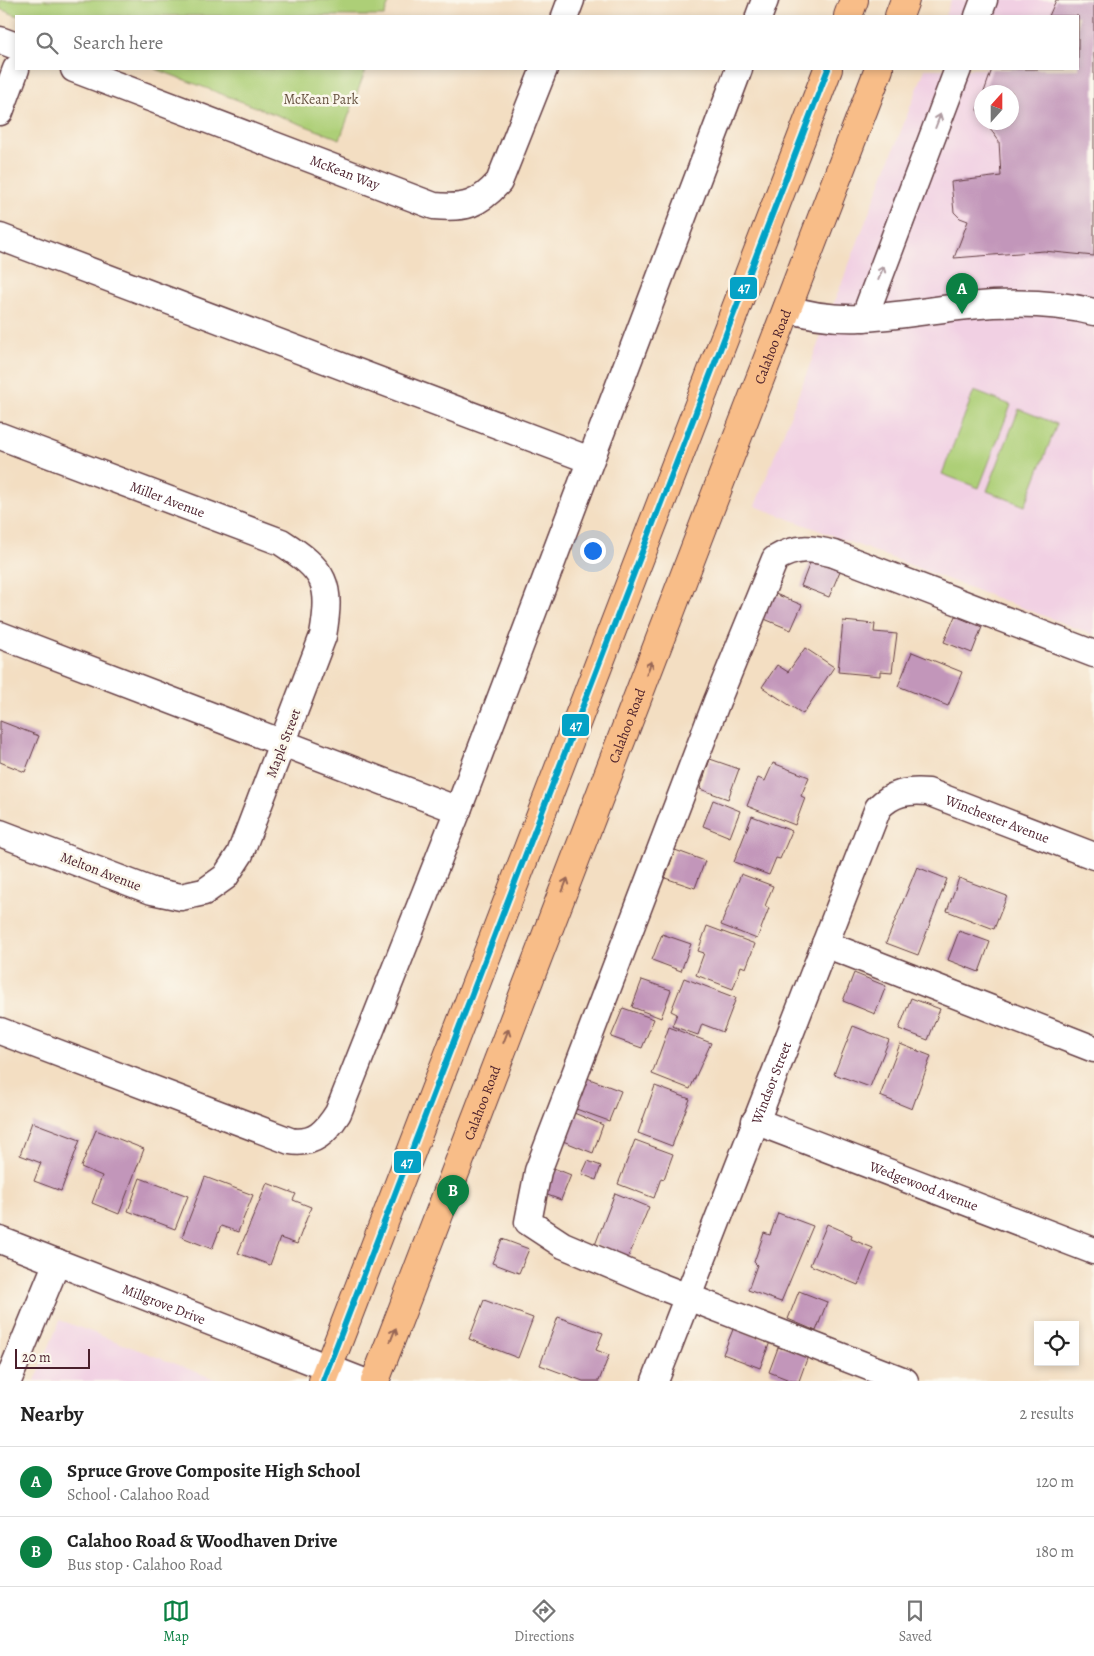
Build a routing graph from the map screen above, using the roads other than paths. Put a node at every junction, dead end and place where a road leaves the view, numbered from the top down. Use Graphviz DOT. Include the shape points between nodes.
graph roads {
  1 [pos="571,0"];
  2 [pos="765,0"];
  3 [pos="854,0"];
  4 [pos="905,0"];
  5 [pos="984,0"];
  6 [pos="564,15"];
  7 [pos="759,15"];
  8 [pos="848,15"];
  9 [pos="899,15"];
  10 [pos="978,15"];
  11 [pos="0,40"];
  12 [pos="15,46"];
  13 [pos="16,70"];
  14 [pos="77,70"];
  15 [pos="544,70"];
  16 [pos="739,70"];
  17 [pos="828,70"];
  18 [pos="879,70"];
  19 [pos="958,70"];
  20 [pos="0,112"];
  21 [pos="0,237"];
  22 [pos="787,308"];
  23 [pos="1094,312"];
  24 [pos="864,318"];
  25 [pos="0,436"];
  26 [pos="590,460"];
  27 [pos="324,579"];
  28 [pos="0,635"];
  29 [pos="1094,654"];
  30 [pos="282,744"];
  31 [pos="898,794"];
  32 [pos="458,810"];
  33 [pos="0,833"];
  34 [pos="1094,856"];
  35 [pos="204,892"];
  36 [pos="825,944"];
  37 [pos="0,1031"];
  38 [pos="1094,1049"];
  39 [pos="755,1121"];
  40 [pos="0,1240"];
  41 [pos="1094,1251"];
  42 [pos="57,1262"];
  43 [pos="688,1296"];
  44 [pos="326,1374"];
  45 [pos="8,1381"];
  46 [pos="362,1381"];
  47 [pos="375,1381"];
  48 [pos="655,1381"];
  49 [pos="904,1381"];
  1 -- 6 [label="street"];
  2 -- 7 [label="street"];
  3 -- 8 [label="main road"];
  4 -- 9 [label="main road"];
  5 -- 10 [label="street"];
  11 -- 12 [label="street"];
  13 -- 20 [label="street"];
  14 -- 15 [label="street, McKean Way" via="434,206 455,208 472,204 499,182"];
  16 -- 26 [label="street"];
  17 -- 44 [label="main road"];
  18 -- 22 [label="main road, Calahoo Road"];
  24 -- 19 [label="street, one-way"];
  21 -- 26 [label="street"];
  22 -- 24 [label="street" via="810,316"];
  47 -- 22 [label="main road, Calahoo Road, one-way"];
  23 -- 24 [label="street" via="1038,303"];
  25 -- 27 [label="street, Miller Avenue" via="281,542 308,560"];
  26 -- 32 [label="street"];
  27 -- 30 [label="street, Maple Street" via="328,608 323,636"];
  28 -- 30 [label="street"];
  29 -- 43 [label="street" via="834,554 804,548 794,549 776,559 717,701 538,1171 528,1222 563,1245"];
  30 -- 32 [label="street"];
  30 -- 35 [label="street, Maple Street" via="240,854 225,877"];
  31 -- 34 [label="street, Winchester Avenue" via="928,792"];
  31 -- 36 [label="street, Windsor Street" via="886,800 872,821"];
  32 -- 37 [label="street" via="338,1113 330,1126 316,1138 301,1143 290,1141"];
  33 -- 35 [label="street, Melton Avenue" via="152,891 181,897"];
  36 -- 38 [label="street"];
  36 -- 39 [label="street, Windsor Street"];
  39 -- 41 [label="street, Wedgewood Avenue"];
  39 -- 43 [label="street, Windsor Street"];
  40 -- 42 [label="street, Millgrove Drive"];
  42 -- 44 [label="street, Millgrove Drive"];
  42 -- 45 [label="street"];
  43 -- 48 [label="street, Windsor Street"];
  43 -- 49 [label="street"];
  44 -- 46 [label="street, Millgrove Drive"];
}
